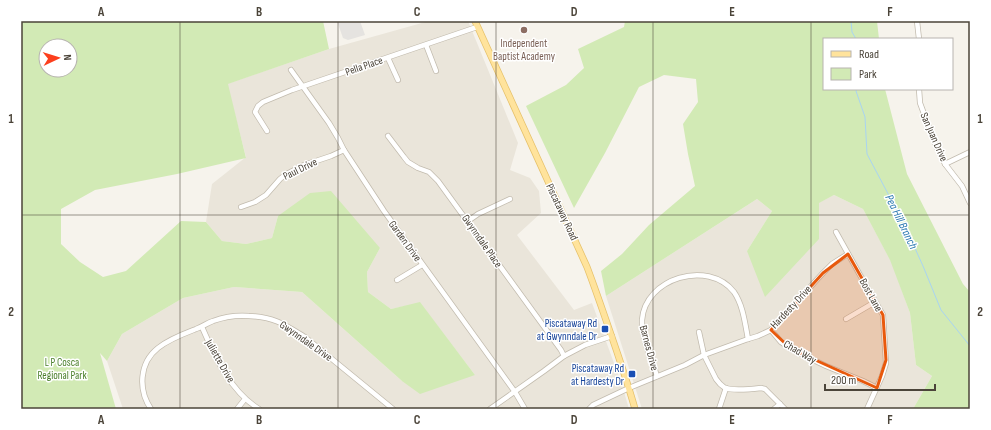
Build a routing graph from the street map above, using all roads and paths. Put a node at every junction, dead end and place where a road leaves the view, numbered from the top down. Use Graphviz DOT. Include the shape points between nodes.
graph roads {
  1 [pos="917,21"];
  2 [pos="476,24"];
  3 [pos="919,38"];
  4 [pos="426,45"];
  5 [pos="388,58"];
  6 [pos="291,70"];
  7 [pos="436,71"];
  8 [pos="398,80"];
  9 [pos="303,87"];
  10 [pos="919,90"];
  11 [pos="267,130"];
  12 [pos="388,136"];
  13 [pos="344,150"];
  14 [pos="970,152"];
  15 [pos="945,164"];
  16 [pos="510,198"];
  17 [pos="970,203"];
  18 [pos="241,207"];
  19 [pos="468,221"];
  20 [pos="836,232"];
  21 [pos="848,254"];
  22 [pos="422,264"];
  23 [pos="397,280"];
  24 [pos="875,302"];
  25 [pos="846,319"];
  26 [pos="202,327"];
  27 [pos="771,330"];
  28 [pos="699,332"];
  29 [pos="612,336"];
  30 [pos="748,339"];
  31 [pos="704,355"];
  32 [pos="564,356"];
  33 [pos="657,376"];
  34 [pos="629,388"];
  35 [pos="726,388"];
  36 [pos="877,388"];
  37 [pos="514,392"];
  38 [pos="245,399"];
  39 [pos="780,404"];
  40 [pos="151,409"];
  41 [pos="237,409"];
  42 [pos="259,409"];
  43 [pos="393,409"];
  44 [pos="490,409"];
  45 [pos="525,409"];
  46 [pos="589,409"];
  47 [pos="635,409"];
  48 [pos="719,409"];
  49 [pos="774,409"];
  50 [pos="785,409"];
  51 [pos="868,409"];
  1 -- 3 [label="street"];
  2 -- 4 [label="street, Pella Place"];
  2 -- 29 [label="main road, Piscataway Road" via="587,267"];
  4 -- 5 [label="street, Pella Place"];
  4 -- 7 [label="street"];
  5 -- 8 [label="street"];
  5 -- 9 [label="street, Pella Place"];
  6 -- 9 [label="street, Garden Drive"];
  9 -- 11 [label="street, Pella Place" via="258,106 255,112"];
  9 -- 13 [label="street, Garden Drive" via="331,126"];
  10 -- 15 [label="street, San Juan Drive" via="923,113"];
  12 -- 19 [label="street, Gwynndale Place" via="408,162 433,175"];
  13 -- 18 [label="street, Paul Drive" via="285,175 266,195"];
  13 -- 22 [label="street, Garden Drive"];
  14 -- 15 [label="street"];
  15 -- 17 [label="street, San Juan Drive" via="962,186"];
  16 -- 19 [label="street"];
  19 -- 32 [label="street, Gwynndale Place"];
  20 -- 21 [label="street, Bost Lane"];
  21 -- 24 [label="street, Bost Lane"];
  21 -- 27 [label="street, Hardesty Drive" via="828,268"];
  22 -- 23 [label="street"];
  22 -- 37 [label="street, Garden Drive"];
  24 -- 25 [label="street"];
  24 -- 36 [label="street, Bost Lane" via="882,315 886,360"];
  26 -- 38 [label="street, Juliette Drive" via="226,375"];
  26 -- 40 [label="street, Gwynndale Drive" via="164,344 150,357 144,367 142,384 144,396"];
  26 -- 43 [label="street, Gwynndale Drive" via="214,320 234,317 257,316 277,320 305,337"];
  27 -- 30 [label="street, Hardesty Drive"];
  27 -- 36 [label="street, Chad Way" via="790,349"];
  28 -- 31 [label="street"];
  29 -- 32 [label="street" via="585,345"];
  29 -- 34 [label="main road, Piscataway Road"];
  30 -- 31 [label="street, Hardesty Drive"];
  30 -- 33 [label="street, Barnes Drive" via="742,310 734,293 726,284 701,275 670,281 658,288 651,297 642,319 643,331"];
  31 -- 33 [label="street, Hardesty Drive"];
  31 -- 35 [label="street" via="716,379"];
  32 -- 37 [label="street"];
  33 -- 34 [label="street, Hardesty Drive"];
  34 -- 46 [label="street, Hardesty Drive"];
  34 -- 47 [label="main road, Piscataway Road"];
  35 -- 39 [label="street" via="761,388 768,391"];
  35 -- 48 [label="street"];
  36 -- 51 [label="street, Bost Lane"];
  37 -- 44 [label="street"];
  37 -- 45 [label="street, Garden Drive"];
  38 -- 41 [label="street"];
  38 -- 42 [label="street, Juliette Drive"];
  39 -- 49 [label="street"];
  39 -- 50 [label="street"];
}
